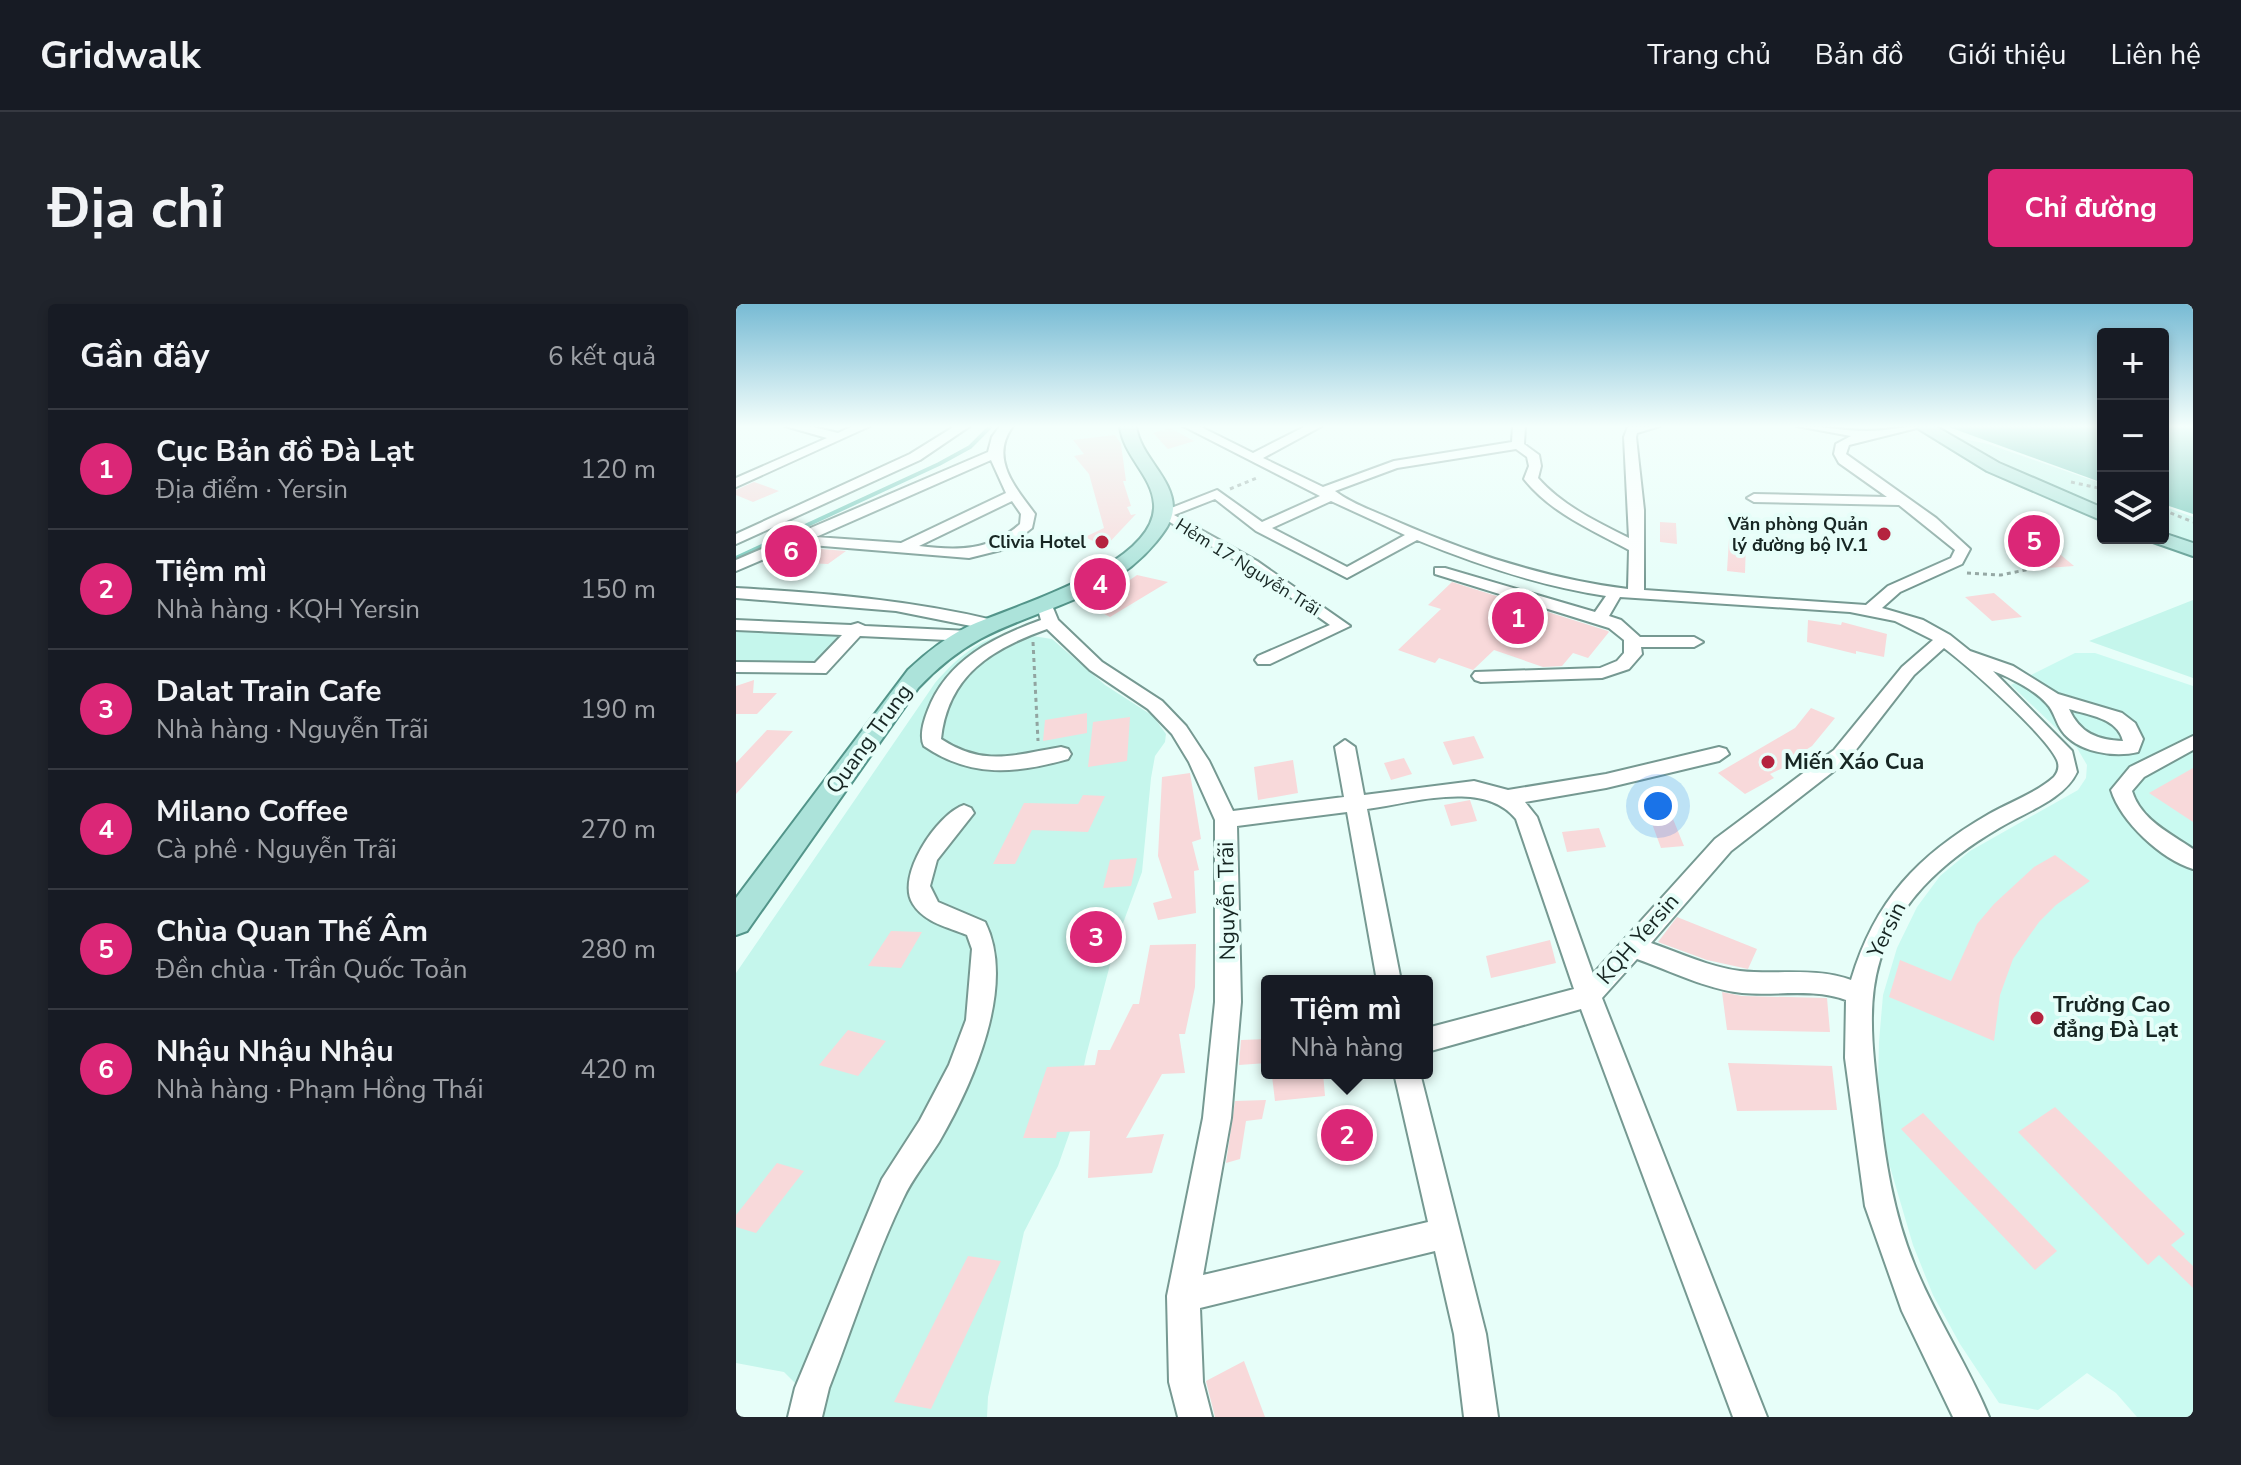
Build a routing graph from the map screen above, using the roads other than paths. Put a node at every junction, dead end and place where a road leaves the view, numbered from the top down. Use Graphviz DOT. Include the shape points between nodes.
graph roads {
  1 [pos="870,478"];
  2 [pos="939,478"];
  3 [pos="1006,478"];
  4 [pos="1152,478"];
  5 [pos="1297,478"];
  6 [pos="1352,478"];
  7 [pos="1531,478"];
  8 [pos="1635,478"];
  9 [pos="1869,478"];
  10 [pos="2018,478"];
  11 [pos="1329,493"];
  12 [pos="1014,495"];
  13 [pos="1754,498"];
  14 [pos="1902,501"];
  15 [pos="2097,512"];
  16 [pos="1163,514"];
  17 [pos="1261,528"];
  18 [pos="1416,535"];
  19 [pos="736,540"];
  20 [pos="797,540"];
  21 [pos="2169,541"];
  22 [pos="903,548"];
  23 [pos="1637,548"];
  24 [pos="2193,550"];
  25 [pos="736,566"];
  26 [pos="1440,571"];
  27 [pos="736,593"];
  28 [pos="1626,594"];
  29 [pos="1870,610"];
  30 [pos="1042,618"];
  31 [pos="1599,618"];
  32 [pos="736,625"];
  33 [pos="858,628"];
  34 [pos="980,630"];
  35 [pos="1632,642"];
  36 [pos="1694,642"];
  37 [pos="1952,645"];
  38 [pos="1264,660"];
  39 [pos="736,667"];
  40 [pos="1481,676"];
  41 [pos="2052,698"];
  42 [pos="2193,742"];
  43 [pos="1345,747"];
  44 [pos="2131,747"];
  45 [pos="1061,754"];
  46 [pos="1719,754"];
  47 [pos="2154,761"];
  48 [pos="1508,797"];
  49 [pos="1354,802"];
  50 [pos="964,813"];
  51 [pos="1226,820"];
  52 [pos="2188,851"];
  53 [pos="736,922"];
  54 [pos="1631,946"];
  55 [pos="1388,975"];
  56 [pos="1860,994"];
  57 [pos="1589,996"];
  58 [pos="1433,1038"];
  59 [pos="1408,1079"];
  60 [pos="1446,1233"];
  61 [pos="1183,1296"];
  62 [pos="805,1417"];
  63 [pos="1195,1417"];
  64 [pos="1481,1417"];
  65 [pos="1750,1417"];
  66 [pos="1972,1417"];
  1 -- 19 [label="street"];
  2 -- 20 [label="street"];
  3 -- 12 [label="street"];
  4 -- 16 [label="main road"];
  5 -- 11 [label="street, Yersin"];
  6 -- 11 [label="street"];
  7 -- 23 [label="street" via="1584,519"];
  8 -- 23 [label="street"];
  9 -- 14 [label="street"];
  10 -- 15 [label="main road"];
  11 -- 17 [label="street"];
  11 -- 18 [label="street, Yersin"];
  12 -- 22 [label="street"];
  12 -- 22 [label="street" via="1028,514 1027,525 1001,546 958,556"];
  13 -- 14 [label="street"];
  14 -- 29 [label="street" via="1959,544 1962,555 1894,589"];
  16 -- 17 [label="street" via="1217,494"];
  16 -- 30 [label="main road" via="1140,547"];
  16 -- 38 [label="street, Hẻm 17 Nguyễn Trãi" via="1252,564 1342,626"];
  17 -- 18 [label="street" via="1347,573"];
  18 -- 28 [label="street, Yersin" via="1544,579"];
  20 -- 22 [label="street"];
  20 -- 25 [label="street"];
  21 -- 24 [label="main road"];
  23 -- 28 [label="street"];
  26 -- 31 [label="street"];
  27 -- 34 [label="street" via="940,612"];
  28 -- 29 [label="street, Yersin"];
  28 -- 31 [label="street"];
  29 -- 37 [label="street, Yersin" via="1917,624"];
  30 -- 34 [label="main road, Quang Trung"];
  30 -- 45 [label="street" via="986,648 961,671 931,719 931,741 950,756 979,766"];
  30 -- 51 [label="street, Nguyễn Trãi" via="1096,666 1155,705 1179,730"];
  31 -- 35 [label="street" via="1615,624"];
  32 -- 33 [label="street"];
  33 -- 34 [label="street"];
  33 -- 39 [label="street" via="820,669"];
  34 -- 53 [label="main road, Quang Trung" via="940,654 909,683"];
  35 -- 36 [label="street"];
  35 -- 40 [label="street" via="1633,654 1623,665 1602,673"];
  37 -- 41 [label="street"];
  37 -- 54 [label="street, KQH Yersin" via="1908,671 1841,755 1723,845"];
  37 -- 56 [label="street, Yersin" via="2052,740 2070,767 2057,786 1938,856 1898,901"];
  41 -- 44 [label="street" via="2070,730 2081,737"];
  41 -- 44 [label="street" via="2115,717 2128,727"];
  42 -- 47 [label="street"];
  43 -- 49 [label="street"];
  44 -- 47 [label="street"];
  46 -- 48 [label="street"];
  47 -- 52 [label="street" via="2125,782 2123,804 2134,818"];
  48 -- 49 [label="street" via="1474,788"];
  48 -- 57 [label="street" via="1526,817"];
  49 -- 51 [label="street"];
  49 -- 55 [label="street"];
  50 -- 62 [label="street" via="942,834 920,875 920,895 930,908 977,929 984,949 979,1020 930,1130 887,1201"];
  51 -- 61 [label="street, Nguyễn Trãi" via="1228,1002 1217,1118"];
  54 -- 56 [label="street" via="1718,978 1830,983"];
  54 -- 57 [label="street, KQH Yersin"];
  56 -- 66 [label="street, Yersin" via="1858,1056 1873,1178 1921,1318"];
  57 -- 58 [label="street"];
  57 -- 65 [label="street, KQH Yersin"];
  59 -- 60 [label="street"];
  60 -- 61 [label="street"];
  60 -- 64 [label="street" via="1470,1334"];
  61 -- 63 [label="street, Nguyễn Trãi" via="1186,1382"];
}
